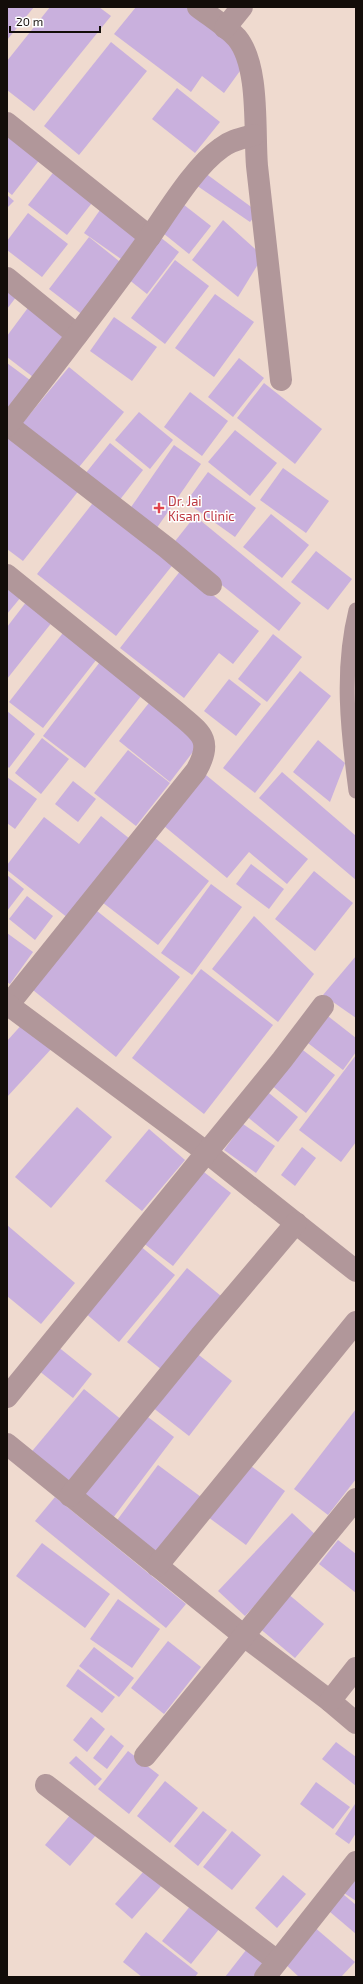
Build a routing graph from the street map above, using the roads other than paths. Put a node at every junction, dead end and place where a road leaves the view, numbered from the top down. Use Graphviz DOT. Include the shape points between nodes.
graph roads {
  1 [pos="198,7"];
  2 [pos="242,7"];
  3 [pos="225,28"];
  4 [pos="7,123"];
  5 [pos="254,135"];
  6 [pos="150,237"];
  7 [pos="7,278"];
  8 [pos="77,335"];
  9 [pos="281,380"];
  10 [pos="7,426"];
  11 [pos="7,575"];
  12 [pos="211,586"];
  13 [pos="356,610"];
  14 [pos="356,791"];
  15 [pos="7,1004"];
  16 [pos="323,1006"];
  17 [pos="206,1152"];
  18 [pos="296,1223"];
  19 [pos="356,1271"];
  20 [pos="356,1322"];
  21 [pos="7,1397"];
  22 [pos="7,1444"];
  23 [pos="70,1496"];
  24 [pos="356,1499"];
  25 [pos="157,1566"];
  26 [pos="244,1636"];
  27 [pos="356,1668"];
  28 [pos="330,1701"];
  29 [pos="356,1723"];
  30 [pos="145,1756"];
  31 [pos="46,1785"];
  32 [pos="356,1862"];
  33 [pos="271,1969"];
  1 -- 3 [label="street"];
  2 -- 3 [label="street"];
  3 -- 5 [label="street" via="236,36 246,54 255,103"];
  4 -- 6 [label="street"];
  5 -- 6 [label="street" via="236,139 221,147 168,210"];
  5 -- 9 [label="street"];
  6 -- 8 [label="street"];
  7 -- 8 [label="street"];
  8 -- 10 [label="street"];
  10 -- 12 [label="street" via="167,548"];
  11 -- 15 [label="street" via="196,729 204,740 205,752 196,772"];
  13 -- 14 [label="lane" via="347,664"];
  15 -- 17 [label="street"];
  16 -- 17 [label="street"];
  17 -- 18 [label="street"];
  17 -- 21 [label="street"];
  18 -- 19 [label="street"];
  18 -- 23 [label="street"];
  20 -- 25 [label="street"];
  22 -- 23 [label="street"];
  23 -- 25 [label="street"];
  24 -- 26 [label="street"];
  25 -- 26 [label="street"];
  26 -- 28 [label="street"];
  26 -- 30 [label="street"];
  27 -- 28 [label="street"];
  28 -- 29 [label="street"];
  31 -- 33 [label="street"];
  32 -- 33 [label="street"];
}
